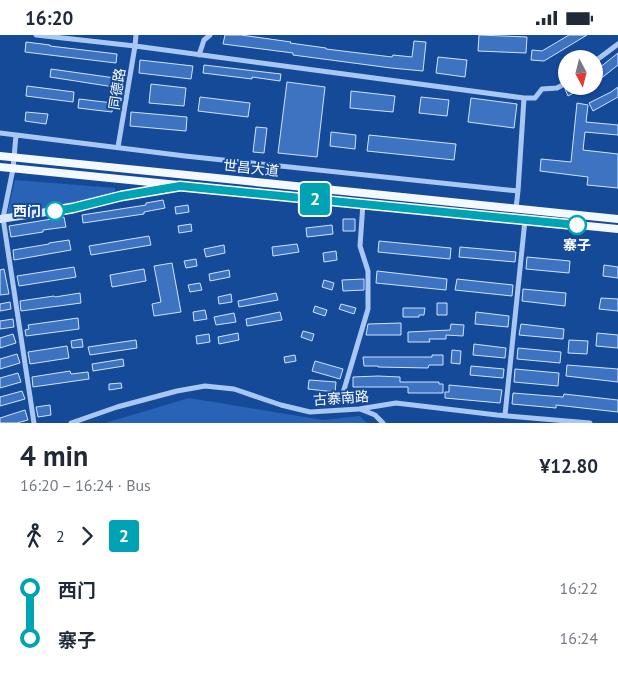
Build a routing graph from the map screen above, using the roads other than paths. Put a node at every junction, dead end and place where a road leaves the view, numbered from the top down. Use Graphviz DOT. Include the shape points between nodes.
graph roads {
  1 [pos="36,35"];
  2 [pos="136,35"];
  3 [pos="210,35"];
  4 [pos="618,43"];
  5 [pos="135,46"];
  6 [pos="199,55"];
  7 [pos="603,55"];
  8 [pos="558,87"];
  9 [pos="524,98"];
  10 [pos="0,133"];
  11 [pos="16,135"];
  12 [pos="118,147"];
  13 [pos="0,156"];
  14 [pos="14,157"];
  15 [pos="0,167"];
  16 [pos="13,169"];
  17 [pos="182,174"];
  18 [pos="180,186"];
  19 [pos="518,191"];
  20 [pos="363,203"];
  21 [pos="516,208"];
  22 [pos="1,219"];
  23 [pos="525,219"];
  24 [pos="618,219"];
  25 [pos="618,229"];
  26 [pos="343,393"];
  27 [pos="359,409"];
  28 [pos="497,415"];
  29 [pos="505,415"];
  30 [pos="34,423"];
  31 [pos="71,423"];
  32 [pos="383,423"];
  33 [pos="496,423"];
  34 [pos="590,423"];
  1 -- 5 [label="street"];
  2 -- 5 [label="street, 同德路"];
  3 -- 6 [label="street" via="204,40"];
  4 -- 7 [label="street"];
  5 -- 6 [label="street"];
  5 -- 12 [label="street, 同德路"];
  6 -- 9 [label="street"];
  8 -- 9 [label="street" via="542,89 535,98"];
  9 -- 19 [label="street"];
  10 -- 11 [label="street"];
  11 -- 12 [label="street"];
  11 -- 14 [label="street"];
  12 -- 19 [label="street"];
  13 -- 14 [label="main road, 世昌大道"];
  14 -- 16 [label="street"];
  14 -- 17 [label="main road, 世昌大道"];
  15 -- 16 [label="main road, 世昌大道"];
  16 -- 18 [label="main road, 世昌大道"];
  16 -- 22 [label="street"];
  17 -- 18 [label="street"];
  17 -- 21 [label="main road, 世昌大道"];
  18 -- 20 [label="main road, 世昌大道"];
  18 -- 22 [label="street"];
  19 -- 21 [label="street"];
  20 -- 23 [label="main road, 世昌大道"];
  20 -- 26 [label="street" via="360,246 368,271 368,309"];
  21 -- 24 [label="main road, 世昌大道"];
  22 -- 30 [label="street"];
  23 -- 25 [label="main road, 世昌大道"];
  23 -- 29 [label="street"];
  27 -- 28 [label="street, 古寨南路" via="396,403"];
  27 -- 31 [label="street, 古寨南路" via="310,412 234,389 206,386 117,407"];
  27 -- 32 [label="street" via="375,415"];
  28 -- 29 [label="street, 古寨南路"];
  28 -- 33 [label="street"];
  29 -- 34 [label="street, 古寨南路"];
}
